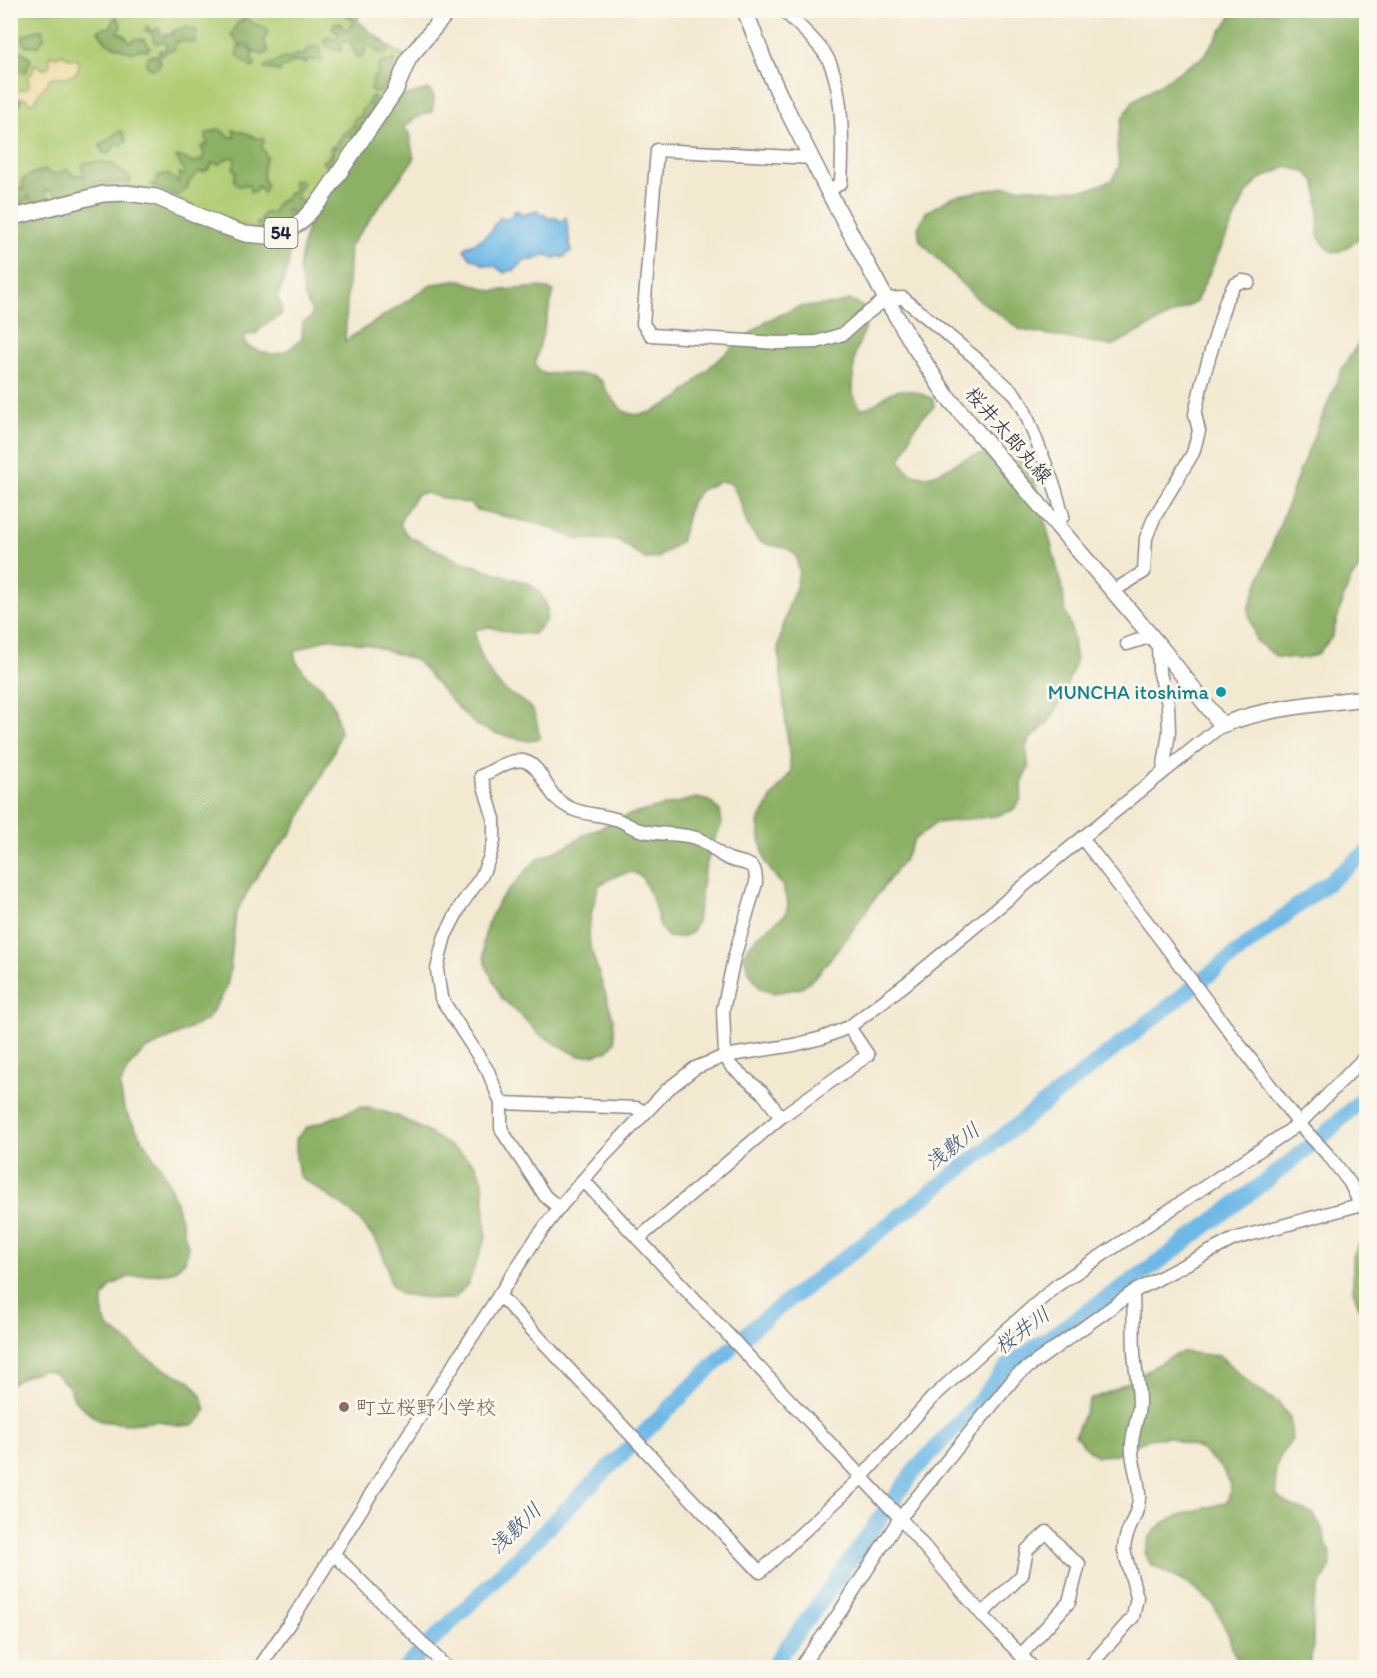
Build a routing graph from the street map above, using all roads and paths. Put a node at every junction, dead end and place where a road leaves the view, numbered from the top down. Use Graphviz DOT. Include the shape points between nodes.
graph roads {
  1 [pos="449,10"];
  2 [pos="745,10"];
  3 [pos="783,10"];
  4 [pos="812,158"];
  5 [pos="828,190"];
  6 [pos="10,218"];
  7 [pos="1250,282"];
  8 [pos="886,299"];
  9 [pos="1057,524"];
  10 [pos="1113,591"];
  11 [pos="1155,640"];
  12 [pos="1127,644"];
  13 [pos="1366,698"];
  14 [pos="1222,725"];
  15 [pos="1163,772"];
  16 [pos="1082,838"];
  17 [pos="849,1027"];
  18 [pos="725,1056"];
  19 [pos="1366,1056"];
  20 [pos="501,1103"];
  21 [pos="644,1112"];
  22 [pos="781,1117"];
  23 [pos="1302,1127"];
  24 [pos="583,1180"];
  25 [pos="1364,1204"];
  26 [pos="559,1208"];
  27 [pos="638,1239"];
  28 [pos="1133,1292"];
  29 [pos="499,1294"];
  30 [pos="861,1478"];
  31 [pos="900,1518"];
  32 [pos="333,1553"];
  33 [pos="982,1614"];
  34 [pos="1020,1655"];
  35 [pos="259,1668"];
  36 [pos="447,1668"];
  37 [pos="800,1668"];
  38 [pos="1033,1668"];
  39 [pos="1088,1668"];
  1 -- 6 [label="main road, 54" via="409,58 395,91 322,198 303,220 285,232 267,236 245,234 156,197 126,193 103,194"];
  2 -- 4 [label="main road, 桜井太郎丸線" via="767,67"];
  3 -- 5 [label="street" via="826,55 835,77 842,174 841,183"];
  4 -- 5 [label="main road, 桜井太郎丸線"];
  4 -- 8 [label="street" via="657,150 643,324 651,335 817,342 843,334"];
  5 -- 8 [label="main road, 桜井太郎丸線"];
  7 -- 10 [label="street" via="1234,285 1226,300 1195,414 1200,431 1193,453 1146,538 1144,572"];
  8 -- 9 [label="main road, 桜井太郎丸線" via="946,395"];
  8 -- 9 [label="street" via="903,298 1014,393 1055,488 1063,516"];
  9 -- 10 [label="main road, 桜井太郎丸線"];
  10 -- 11 [label="main road, 桜井太郎丸線"];
  11 -- 12 [label="street"];
  11 -- 14 [label="main road, 桜井太郎丸線"];
  11 -- 15 [label="street" via="1168,704 1169,732"];
  13 -- 14 [label="main road" via="1266,712"];
  14 -- 15 [label="street"];
  15 -- 16 [label="street"];
  16 -- 17 [label="street"];
  16 -- 23 [label="street"];
  17 -- 18 [label="street" via="794,1045"];
  17 -- 22 [label="street" via="868,1055"];
  18 -- 20 [label="street" via="723,1010 756,883 753,869 720,855 700,839 638,830 617,819 566,807 534,766 515,761 481,776 494,819 494,841 482,877 445,936 437,970 441,998 488,1071"];
  18 -- 21 [label="street" via="695,1068"];
  18 -- 22 [label="street"];
  19 -- 23 [label="street"];
  20 -- 21 [label="street" via="637,1108"];
  20 -- 26 [label="street" via="504,1134 545,1196"];
  21 -- 24 [label="street"];
  22 -- 27 [label="street"];
  23 -- 25 [label="street"];
  23 -- 30 [label="street" via="1056,1286 931,1399"];
  24 -- 26 [label="street"];
  24 -- 27 [label="street"];
  25 -- 28 [label="street" via="1234,1239"];
  26 -- 29 [label="street"];
  27 -- 30 [label="street"];
  28 -- 31 [label="street" via="1016,1376"];
  28 -- 39 [label="street" via="1139,1402 1131,1452 1140,1492 1124,1550 1136,1590 1135,1608 1133,1617"];
  29 -- 30 [label="street" via="760,1572"];
  29 -- 32 [label="street"];
  30 -- 31 [label="street"];
  31 -- 33 [label="street"];
  31 -- 37 [label="street"];
  32 -- 35 [label="street"];
  32 -- 36 [label="street"];
  33 -- 34 [label="street"];
  33 -- 34 [label="street" via="1022,1575 1027,1550 1047,1532 1079,1564 1070,1602"];
  34 -- 38 [label="street"];
}
